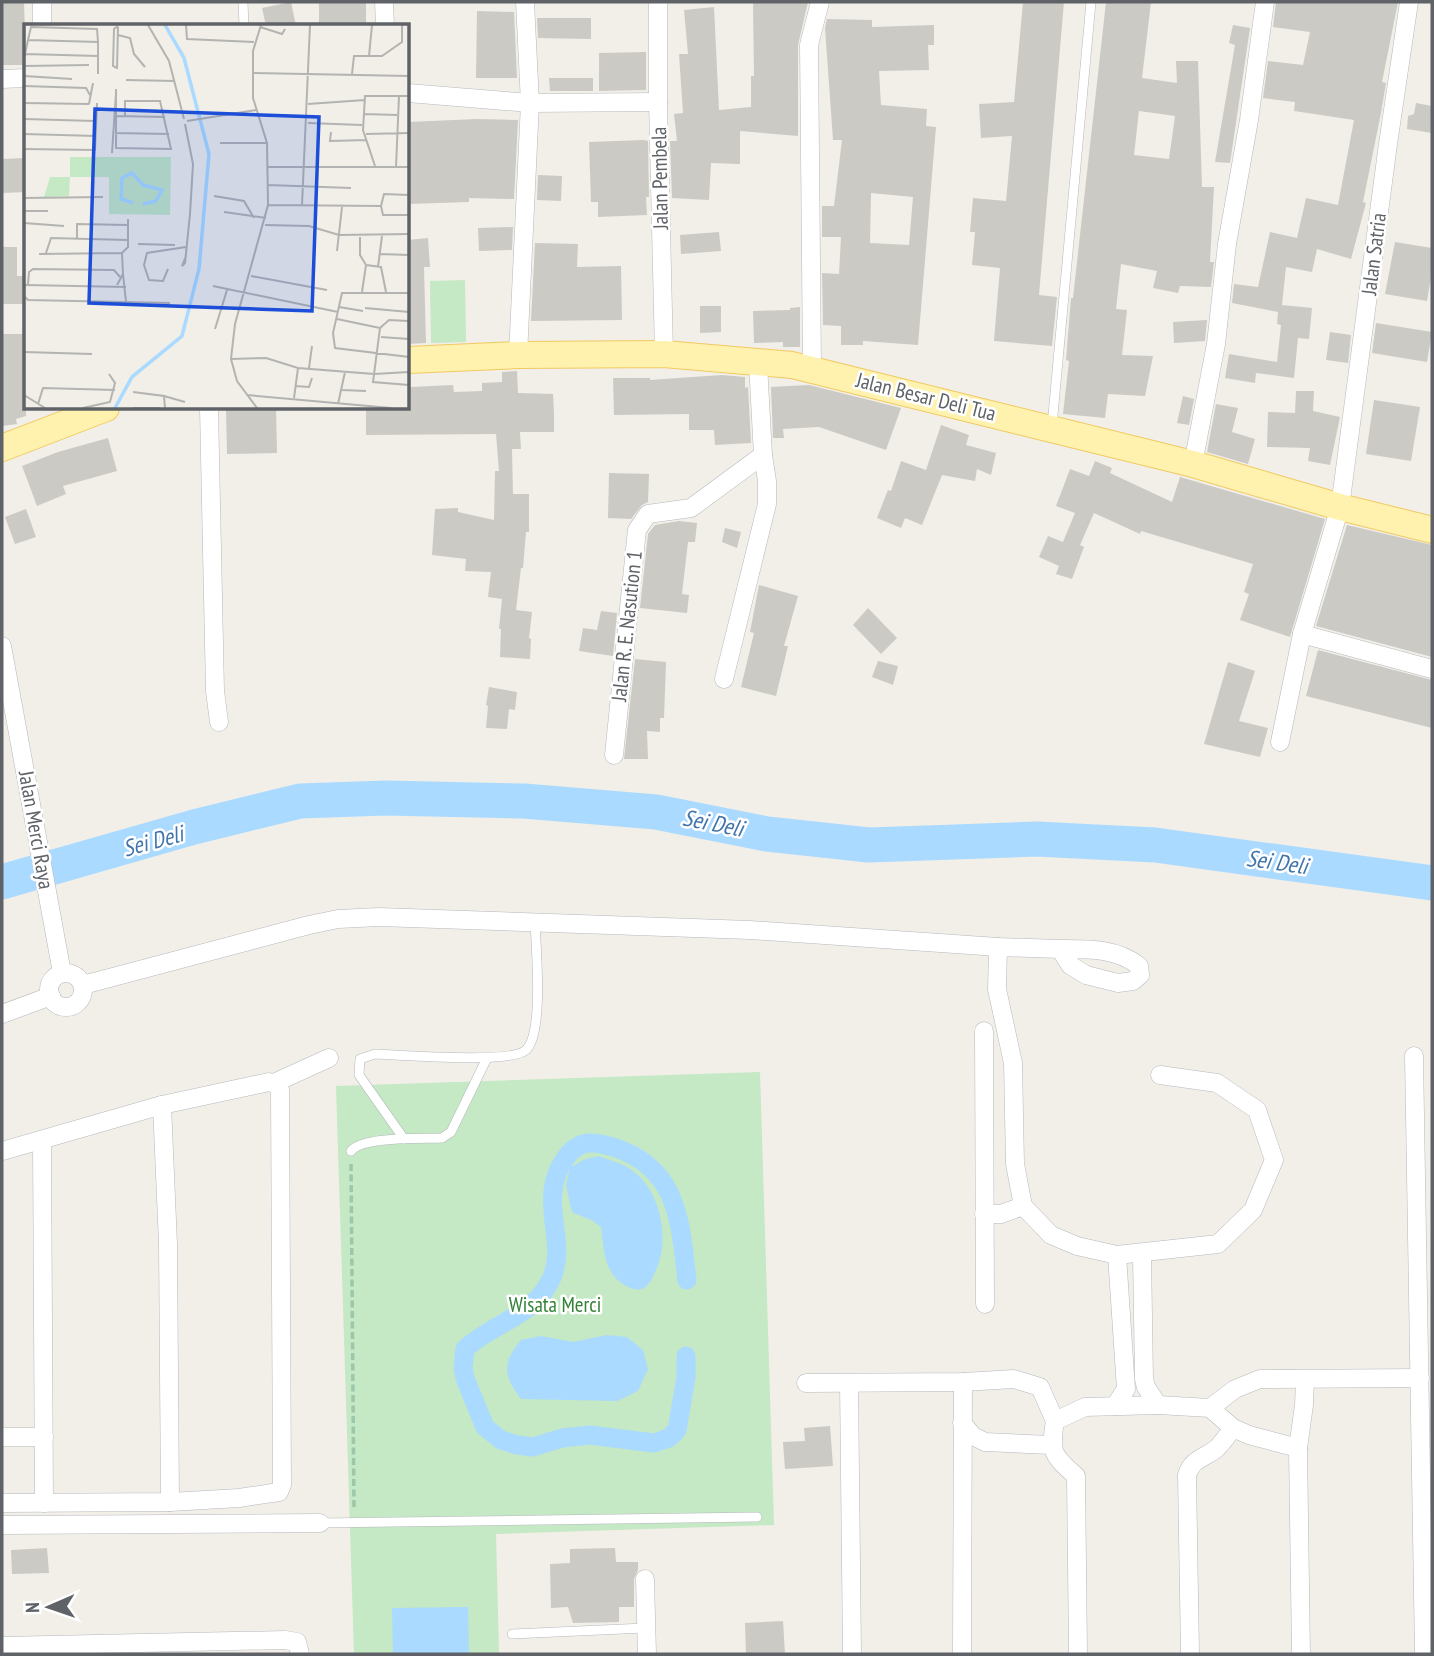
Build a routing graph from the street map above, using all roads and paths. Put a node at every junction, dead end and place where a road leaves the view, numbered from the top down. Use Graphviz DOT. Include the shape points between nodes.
graph roads {
  1 [pos="42,2"];
  2 [pos="243,2"];
  3 [pos="384,2"];
  4 [pos="525,2"];
  5 [pos="658,2"];
  6 [pos="820,2"];
  7 [pos="1091,2"];
  8 [pos="1265,2"];
  9 [pos="1409,2"];
  10 [pos="42,24"];
  11 [pos="244,24"];
  12 [pos="385,24"];
  13 [pos="24,78"];
  14 [pos="2,79"];
  15 [pos="410,93"];
  16 [pos="658,102"];
  17 [pos="530,103"];
  18 [pos="664,354"];
  19 [pos="518,355"];
  20 [pos="410,360"];
  21 [pos="758,364"];
  22 [pos="812,369"];
  23 [pos="101,410"];
  24 [pos="208,410"];
  25 [pos="1052,428"];
  26 [pos="2,447"];
  27 [pos="763,455"];
  28 [pos="1193,464"];
  29 [pos="1340,507"];
  30 [pos="1432,530"];
  31 [pos="1302,634"];
  32 [pos="2,646"];
  33 [pos="1432,669"];
  34 [pos="724,679"];
  35 [pos="219,722"];
  36 [pos="1280,742"];
  37 [pos="614,755"];
  38 [pos="535,921"];
  39 [pos="998,947"];
  40 [pos="1060,949"];
  41 [pos="62,973"];
  42 [pos="83,985"];
  43 [pos="51,996"];
  44 [pos="2,1014"];
  45 [pos="984,1031"];
  46 [pos="1413,1056"];
  47 [pos="329,1058"];
  48 [pos="487,1058"];
  49 [pos="1160,1075"];
  50 [pos="274,1083"];
  51 [pos="984,1085"];
  52 [pos="1013,1085"];
  53 [pos="162,1105"];
  54 [pos="404,1139"];
  55 [pos="42,1140"];
  56 [pos="2,1151"];
  57 [pos="351,1151"];
  58 [pos="1023,1206"];
  59 [pos="985,1214"];
  60 [pos="1142,1254"];
  61 [pos="1117,1255"];
  62 [pos="985,1304"];
  63 [pos="1420,1378"];
  64 [pos="1305,1380"];
  65 [pos="849,1382"];
  66 [pos="962,1382"];
  67 [pos="806,1383"];
  68 [pos="1158,1405"];
  69 [pos="1115,1406"];
  70 [pos="1210,1408"];
  71 [pos="1055,1421"];
  72 [pos="962,1423"];
  73 [pos="1233,1428"];
  74 [pos="2,1437"];
  75 [pos="44,1437"];
  76 [pos="1051,1445"];
  77 [pos="1298,1448"];
  78 [pos="170,1502"];
  79 [pos="2,1503"];
  80 [pos="44,1503"];
  81 [pos="757,1517"];
  82 [pos="355,1522"];
  83 [pos="320,1523"];
  84 [pos="2,1525"];
  85 [pos="645,1579"];
  86 [pos="645,1628"];
  87 [pos="512,1634"];
  88 [pos="2,1646"];
  89 [pos="198,1648"];
  90 [pos="89,1649"];
  91 [pos="300,1654"];
  92 [pos="647,1654"];
  93 [pos="852,1654"];
  94 [pos="962,1654"];
  95 [pos="1078,1654"];
  96 [pos="1190,1654"];
  97 [pos="1301,1654"];
  98 [pos="1424,1654"];
  1 -- 10 [label="street"];
  2 -- 11 [label="lane"];
  3 -- 12 [label="street"];
  4 -- 17 [label="street"];
  5 -- 16 [label="street, Jalan Pembela"];
  6 -- 22 [label="street" via="809,45"];
  7 -- 25 [label="lane"];
  8 -- 28 [label="street" via="1216,345"];
  9 -- 29 [label="street, Jalan Satria"];
  13 -- 14 [label="street"];
  15 -- 17 [label="street"];
  16 -- 17 [label="street"];
  16 -- 18 [label="street, Jalan Pembela"];
  17 -- 19 [label="street"];
  18 -- 19 [label="main road, Jalan Besar Deli Tua"];
  18 -- 21 [label="main road, Jalan Besar Deli Tua"];
  19 -- 20 [label="main road, Jalan Besar Deli Tua"];
  21 -- 22 [label="main road, Jalan Besar Deli Tua"];
  21 -- 27 [label="street"];
  22 -- 25 [label="main road, Jalan Besar Deli Tua"];
  23 -- 26 [label="main road"];
  24 -- 35 [label="street"];
  25 -- 28 [label="main road, Jalan Besar Deli Tua"];
  27 -- 34 [label="street" via="767,505"];
  27 -- 37 [label="street, Jalan R. E. Nasution 1" via="691,508 648,514 637,530"];
  28 -- 29 [label="main road, Jalan Besar Deli Tua"];
  29 -- 30 [label="main road, Jalan Besar Deli Tua"];
  29 -- 31 [label="street, Jalan Satria"];
  31 -- 33 [label="street"];
  31 -- 36 [label="street, Jalan Satria"];
  32 -- 41 [label="street, Jalan Merci Raya"];
  38 -- 39 [label="street"];
  38 -- 42 [label="street" via="338,919"];
  38 -- 48 [label="lane" via="536,1027 520,1054"];
  39 -- 40 [label="street"];
  39 -- 52 [label="street" via="998,989"];
  41 -- 42 [label="street" via="73,974"];
  41 -- 43 [label="street" via="51,983"];
  42 -- 43 [label="street" via="82,997 73,1006 60,1006"];
  43 -- 44 [label="street"];
  45 -- 51 [label="street"];
  46 -- 63 [label="street"];
  47 -- 50 [label="street"];
  48 -- 54 [label="lane" via="451,1132 442,1138"];
  48 -- 54 [label="lane" via="375,1054 360,1059 359,1075"];
  49 -- 60 [label="street" via="1217,1083 1257,1110 1273,1160 1253,1210 1218,1244"];
  50 -- 53 [label="street"];
  50 -- 78 [label="street" via="279,1090 282,1485 273,1494"];
  51 -- 52 [label="street"];
  51 -- 59 [label="street"];
  52 -- 58 [label="street" via="1015,1164"];
  53 -- 55 [label="street"];
  53 -- 78 [label="street"];
  54 -- 57 [label="lane" via="361,1144"];
  55 -- 56 [label="street"];
  55 -- 75 [label="street"];
  57 -- 82 [label="path"];
  58 -- 59 [label="street"];
  58 -- 61 [label="street" via="1051,1235"];
  59 -- 62 [label="street"];
  60 -- 61 [label="street"];
  60 -- 68 [label="street" via="1144,1379"];
  61 -- 69 [label="street" via="1126,1389"];
  63 -- 64 [label="street"];
  63 -- 98 [label="street"];
  64 -- 70 [label="street" via="1260,1379"];
  64 -- 77 [label="street"];
  65 -- 66 [label="street"];
  65 -- 67 [label="street"];
  65 -- 93 [label="street"];
  66 -- 71 [label="street" via="1014,1379 1040,1387"];
  66 -- 72 [label="street"];
  68 -- 69 [label="street"];
  68 -- 70 [label="street"];
  69 -- 71 [label="street" via="1085,1407"];
  70 -- 73 [label="street"];
  71 -- 76 [label="street"];
  72 -- 76 [label="street" via="985,1442"];
  72 -- 94 [label="street"];
  73 -- 77 [label="street"];
  73 -- 96 [label="street" via="1216,1449 1189,1467 1187,1475"];
  74 -- 75 [label="street"];
  75 -- 80 [label="street"];
  76 -- 95 [label="street" via="1060,1462 1076,1476"];
  77 -- 97 [label="street"];
  78 -- 80 [label="street"];
  79 -- 80 [label="street"];
  81 -- 82 [label="lane"];
  82 -- 83 [label="lane"];
  83 -- 84 [label="street"];
  85 -- 86 [label="street"];
  86 -- 87 [label="lane"];
  86 -- 92 [label="street"];
  88 -- 90 [label="street"];
  89 -- 90 [label="street"];
  89 -- 91 [label="street" via="293,1641 300,1646"];
}
